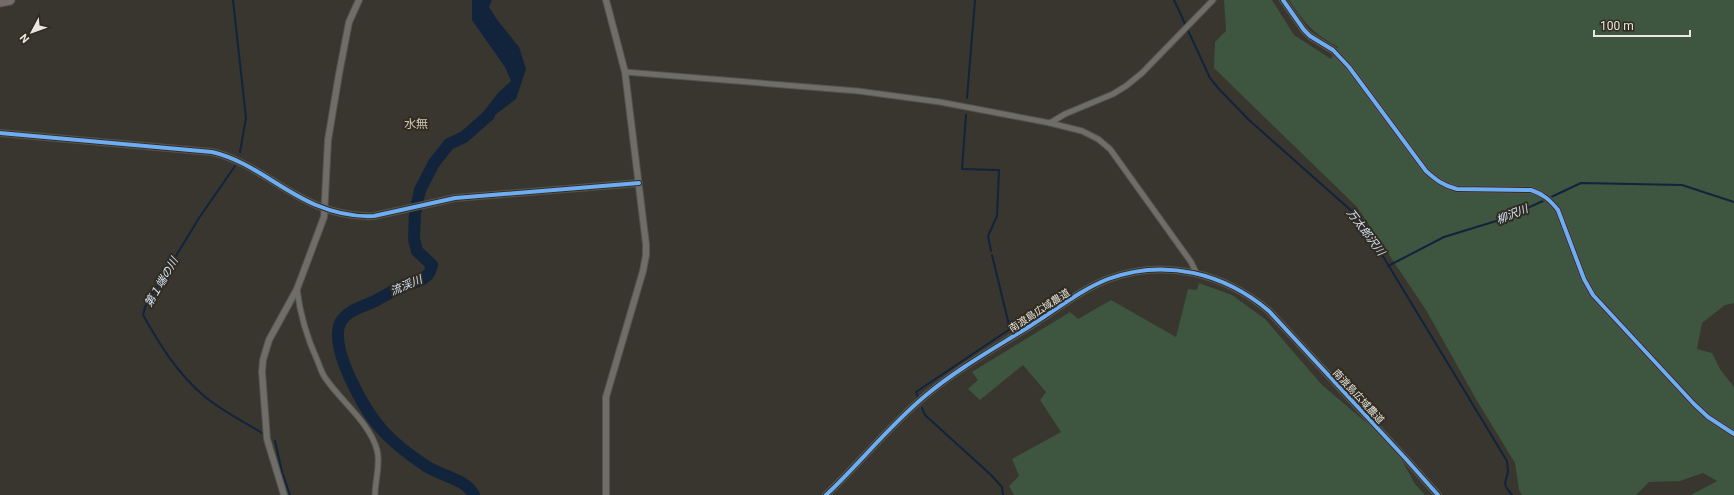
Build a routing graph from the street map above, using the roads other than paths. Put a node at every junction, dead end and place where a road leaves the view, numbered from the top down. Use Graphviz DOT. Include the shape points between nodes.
graph roads {
  1 [pos="10,0"];
  2 [pos="359,0"];
  3 [pos="606,0"];
  4 [pos="1213,0"];
  5 [pos="1283,0"];
  6 [pos="0,2"];
  7 [pos="624,72"];
  8 [pos="1050,123"];
  9 [pos="0,133"];
  10 [pos="639,183"];
  11 [pos="324,208"];
  12 [pos="1196,272"];
  13 [pos="297,290"];
  14 [pos="1734,434"];
  15 [pos="284,495"];
  16 [pos="375,495"];
  17 [pos="606,495"];
  18 [pos="826,495"];
  19 [pos="1438,495"];
  1 -- 6 [label="highway"];
  2 -- 11 [label="street" via="349,22 328,140"];
  3 -- 7 [label="street"];
  4 -- 8 [label="street" via="1142,73 1126,86"];
  5 -- 14 [label="street" via="1304,30 1333,50 1349,67 1426,171 1436,180 1457,189 1531,190 1551,202 1558,210 1584,279 1593,295 1694,404"];
  7 -- 8 [label="street" via="858,91 940,102"];
  7 -- 10 [label="street"];
  8 -- 12 [label="street" via="1093,135 1105,144"];
  9 -- 11 [label="street" via="218,154 245,164"];
  10 -- 11 [label="street" via="496,194 440,201 374,216 340,213"];
  10 -- 17 [label="street" via="646,244 645,259 606,397"];
  11 -- 13 [label="street" via="324,217"];
  12 -- 18 [label="street, 南渡島広域農道" via="1162,269 1126,274 1107,280 1076,296 975,360 924,396"];
  12 -- 19 [label="street, 南渡島広域農道" via="1234,286 1269,310"];
  13 -- 15 [label="street" via="269,340 262,372 267,439"];
  13 -- 16 [label="street" via="300,315 325,378 365,426 375,445 378,462"];
}
